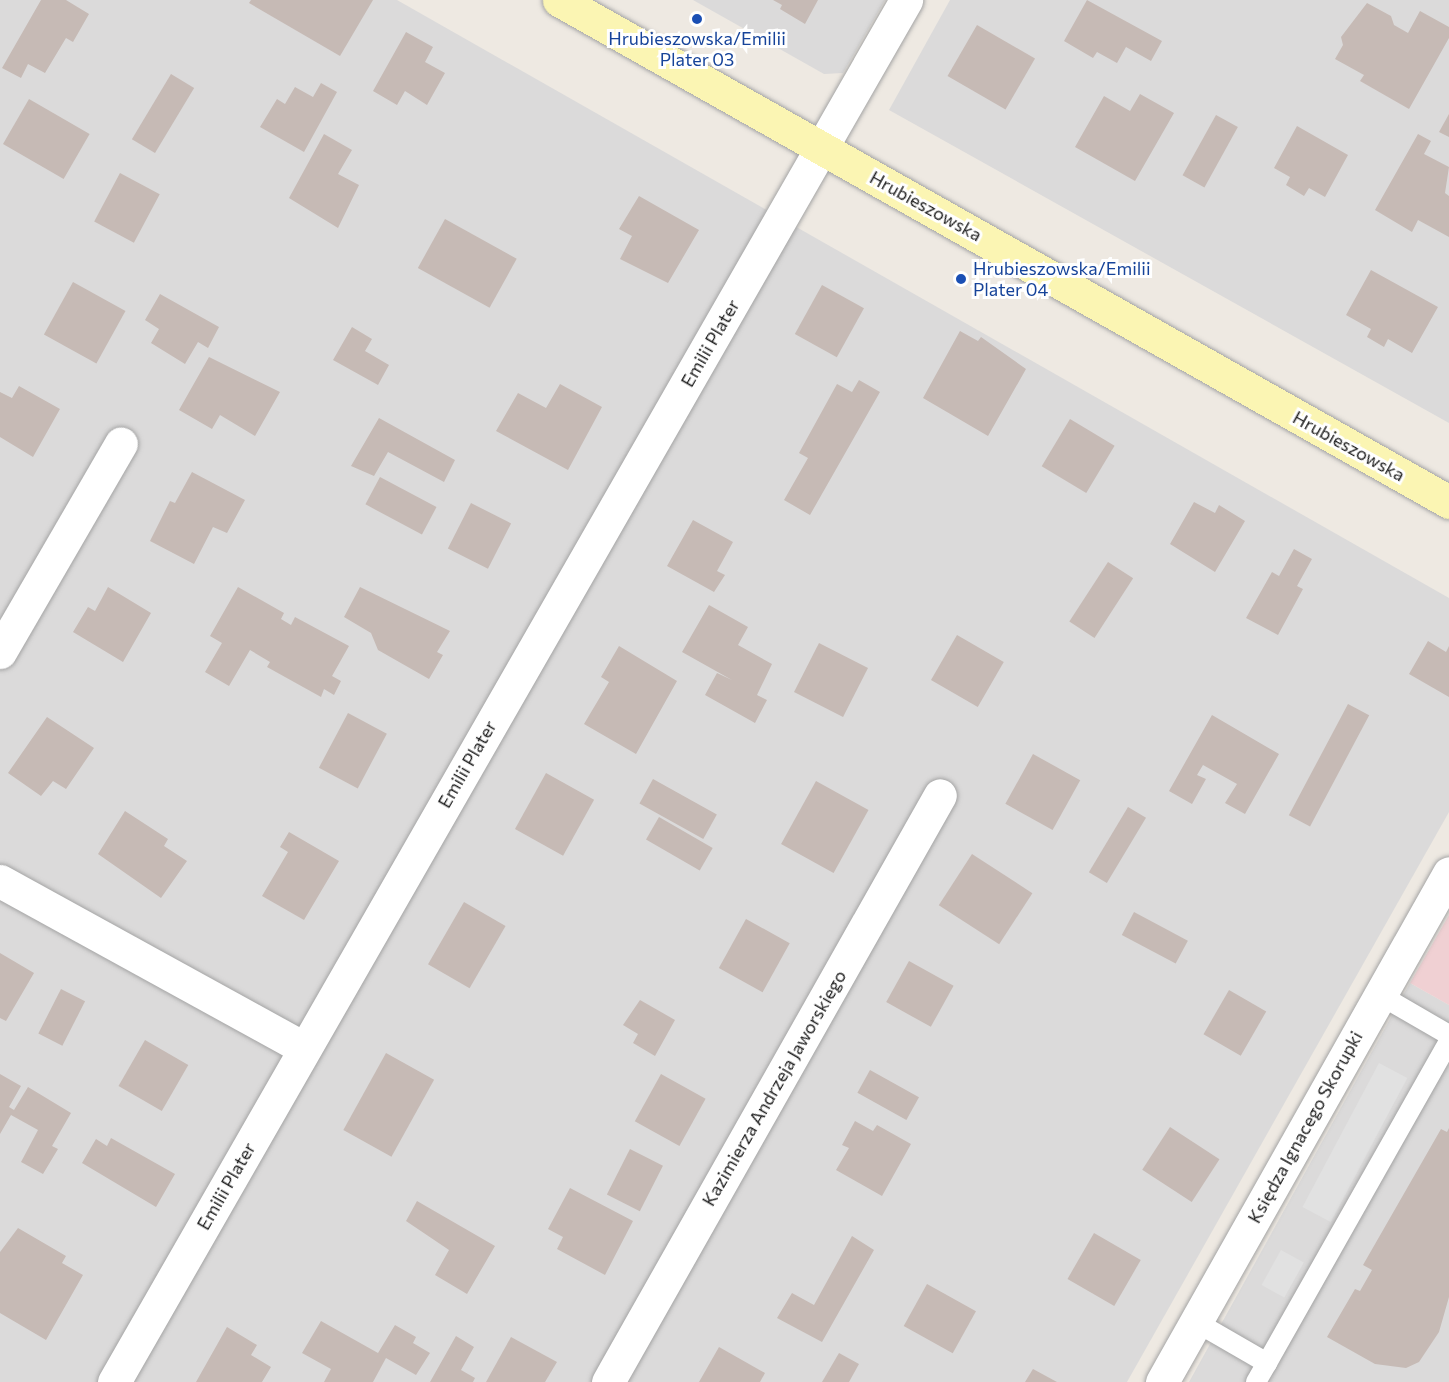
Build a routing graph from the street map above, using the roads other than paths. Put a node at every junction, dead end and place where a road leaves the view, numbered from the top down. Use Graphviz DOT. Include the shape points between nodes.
graph roads {
  1 [pos="559,0"];
  2 [pos="906,0"];
  3 [pos="822,147"];
  4 [pos="121,443"];
  5 [pos="1449,502"];
  6 [pos="0,652"];
  7 [pos="940,795"];
  8 [pos="1449,873"];
  9 [pos="0,881"];
  10 [pos="1380,995"];
  11 [pos="1449,1035"];
  12 [pos="1449,1041"];
  13 [pos="304,1048"];
  14 [pos="1196,1322"];
  15 [pos="1267,1363"];
  16 [pos="114,1382"];
  17 [pos="608,1382"];
  18 [pos="1162,1382"];
  19 [pos="1256,1382"];
  1 -- 3 [label="main road, Hrubieszowska"];
  2 -- 3 [label="street, Emilii Plater"];
  3 -- 5 [label="main road, Hrubieszowska"];
  3 -- 13 [label="street, Emilii Plater"];
  4 -- 6 [label="street"];
  7 -- 17 [label="street, Kazimierza Andrzeja Jaworskiego"];
  8 -- 10 [label="street, Księdza Ignacego Skorupki"];
  9 -- 13 [label="street"];
  10 -- 11 [label="lane"];
  10 -- 14 [label="street, Księdza Ignacego Skorupki"];
  12 -- 15 [label="lane"];
  13 -- 16 [label="street, Emilii Plater"];
  14 -- 15 [label="lane"];
  14 -- 18 [label="street, Księdza Ignacego Skorupki"];
  15 -- 19 [label="lane"];
}
